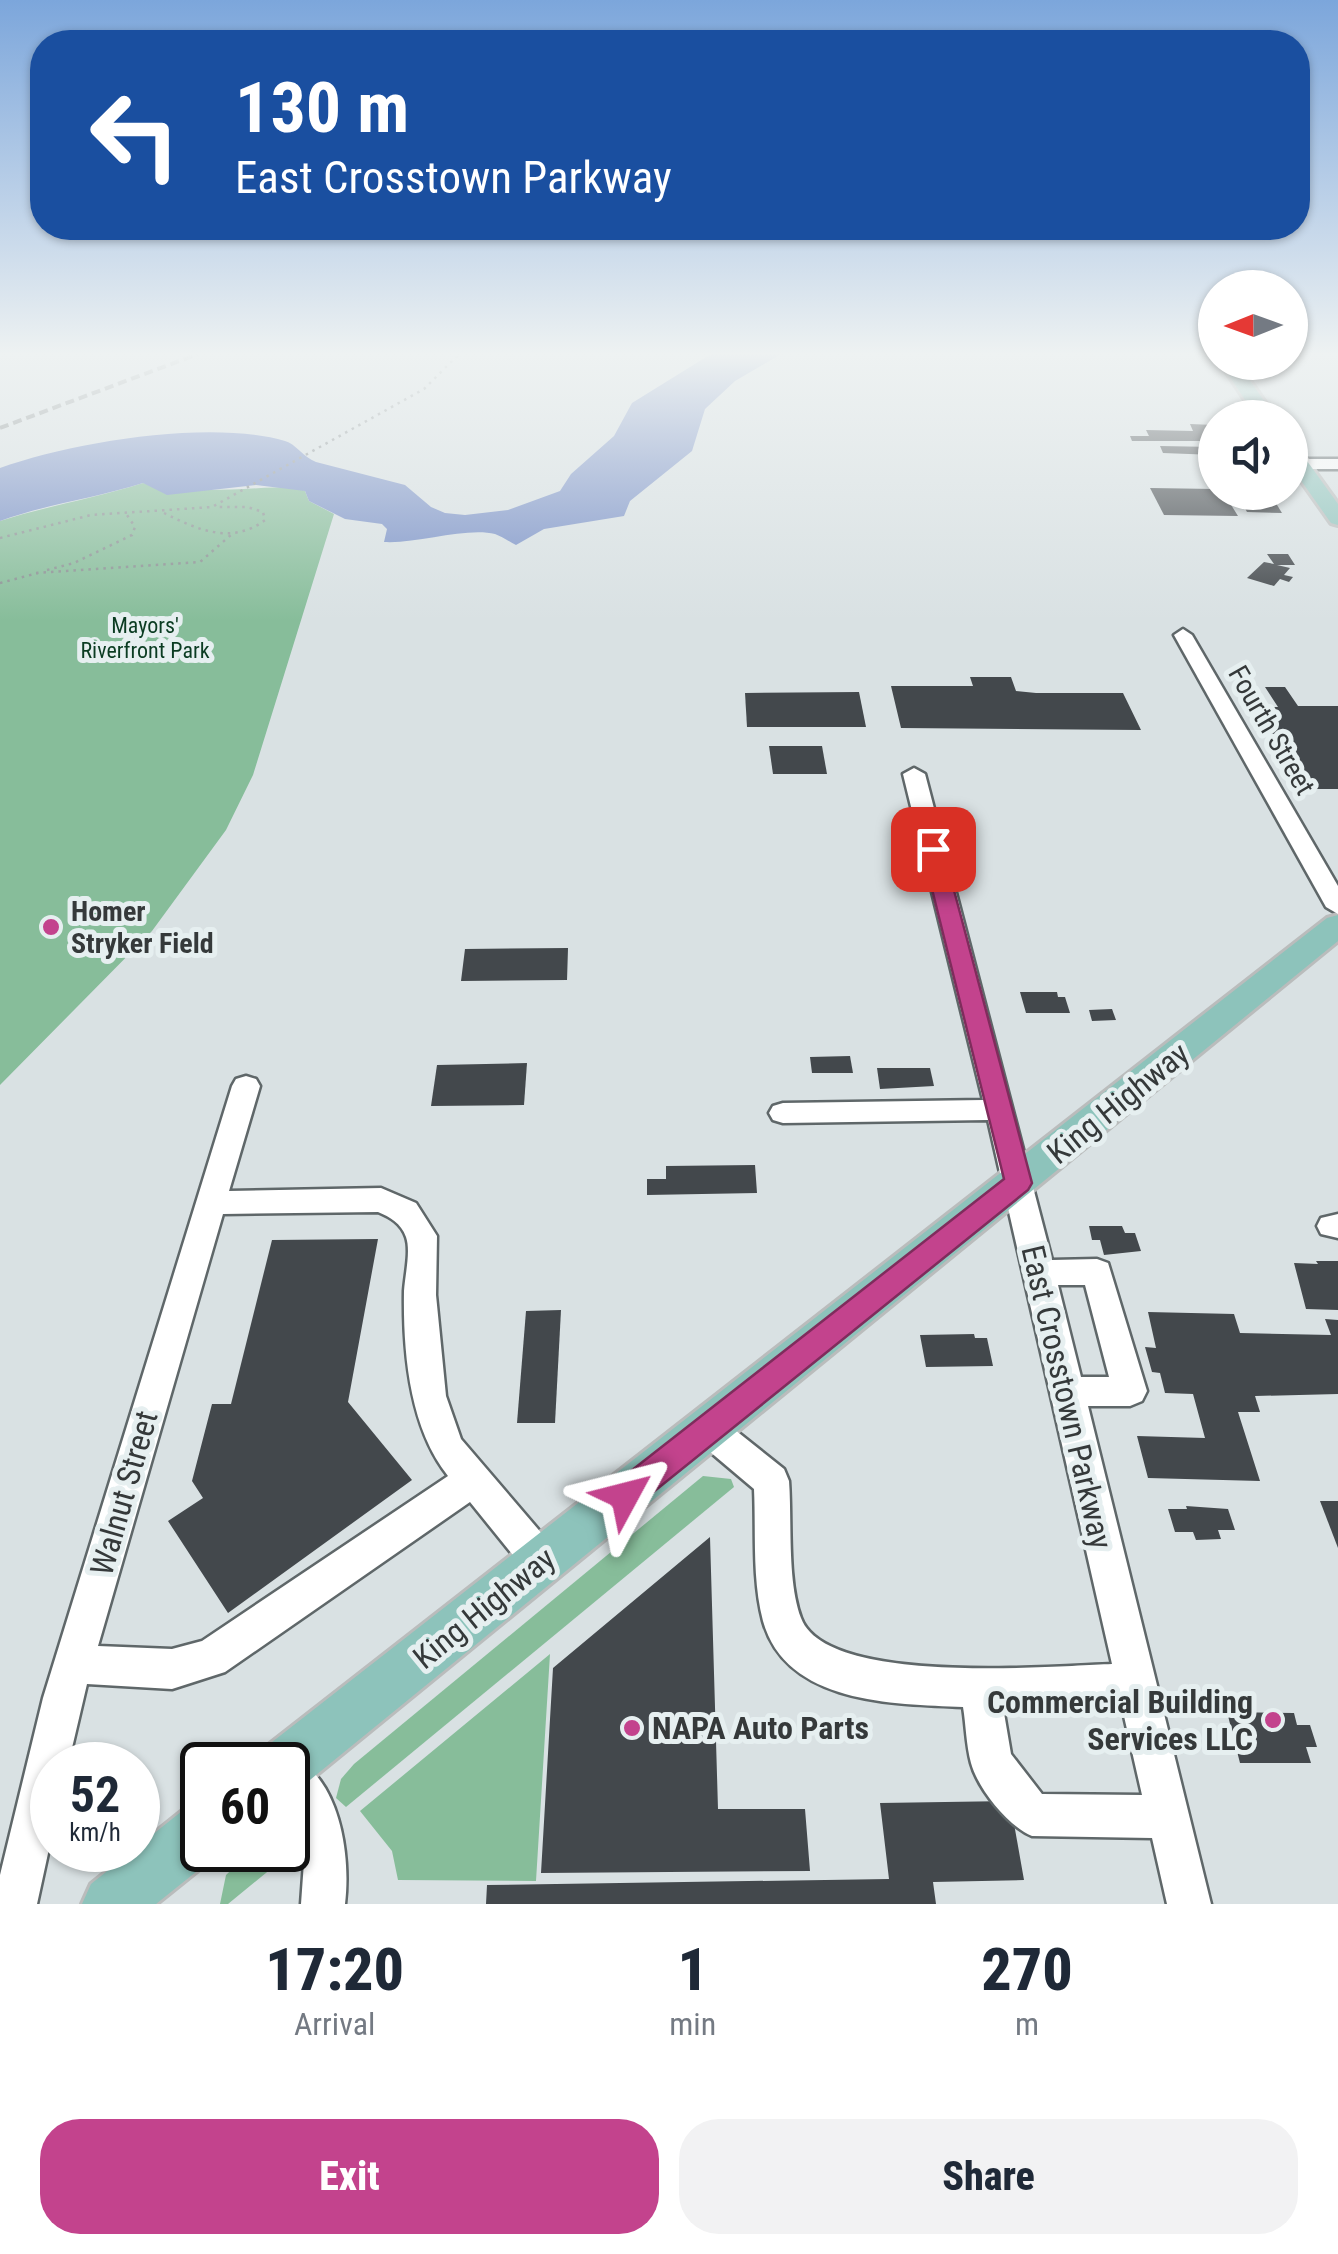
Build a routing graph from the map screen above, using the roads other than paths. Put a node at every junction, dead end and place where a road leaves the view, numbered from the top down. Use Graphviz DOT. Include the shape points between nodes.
graph roads {
  1 [pos="1338,464"];
  2 [pos="1308,466"];
  3 [pos="1308,469"];
  4 [pos="1308,477"];
  5 [pos="1338,481"];
  6 [pos="1338,519"];
  7 [pos="1183,635"];
  8 [pos="914,774"];
  9 [pos="1338,907"];
  10 [pos="1338,926"];
  11 [pos="246,1086"];
  12 [pos="998,1110"];
  13 [pos="783,1113"];
  14 [pos="1018,1183"];
  15 [pos="209,1202"];
  16 [pos="1039,1272"];
  17 [pos="1066,1392"];
  18 [pos="708,1429"];
  19 [pos="472,1480"];
  20 [pos="542,1562"];
  21 [pos="74,1664"];
  22 [pos="1134,1683"];
  23 [pos="980,1686"];
  24 [pos="310,1746"];
  25 [pos="310,1808"];
  26 [pos="1167,1817"];
  27 [pos="180,1860"];
  28 [pos="160,1886"];
  29 [pos="15,1904"];
  30 [pos="110,1904"];
  31 [pos="323,1904"];
  32 [pos="1188,1904"];
  1 -- 2 [label="street"];
  3 -- 5 [label="street"];
  4 -- 6 [label="main road"];
  7 -- 9 [label="street, Fourth Street"];
  8 -- 12 [label="street, East Crosstown Parkway"];
  10 -- 14 [label="main road, King Highway"];
  11 -- 15 [label="street, Walnut Street"];
  12 -- 13 [label="street"];
  12 -- 14 [label="street, East Crosstown Parkway"];
  14 -- 16 [label="street, East Crosstown Parkway"];
  14 -- 18 [label="main road, King Highway"];
  15 -- 19 [label="street" via="381,1200 405,1210 422,1236 429,1396 448,1448"];
  15 -- 21 [label="street, Walnut Street"];
  16 -- 17 [label="street, East Crosstown Parkway"];
  16 -- 17 [label="street" via="1097,1272 1130,1391"];
  17 -- 22 [label="street, East Crosstown Parkway"];
  18 -- 20 [label="main road, King Highway"];
  18 -- 23 [label="street" via="772,1481 783,1624 800,1650 819,1664 864,1678"];
  19 -- 20 [label="street"];
  19 -- 21 [label="street" via="211,1658 172,1668"];
  20 -- 24 [label="main road, King Highway"];
  21 -- 29 [label="street, Walnut Street"];
  22 -- 23 [label="street"];
  22 -- 26 [label="street, East Crosstown Parkway"];
  23 -- 26 [label="street" via="992,1763 1032,1815"];
  25 -- 31 [label="street" via="328,1844"];
  26 -- 32 [label="street, East Crosstown Parkway"];
  27 -- 28 [label="main road"];
  28 -- 30 [label="main road"];
}
